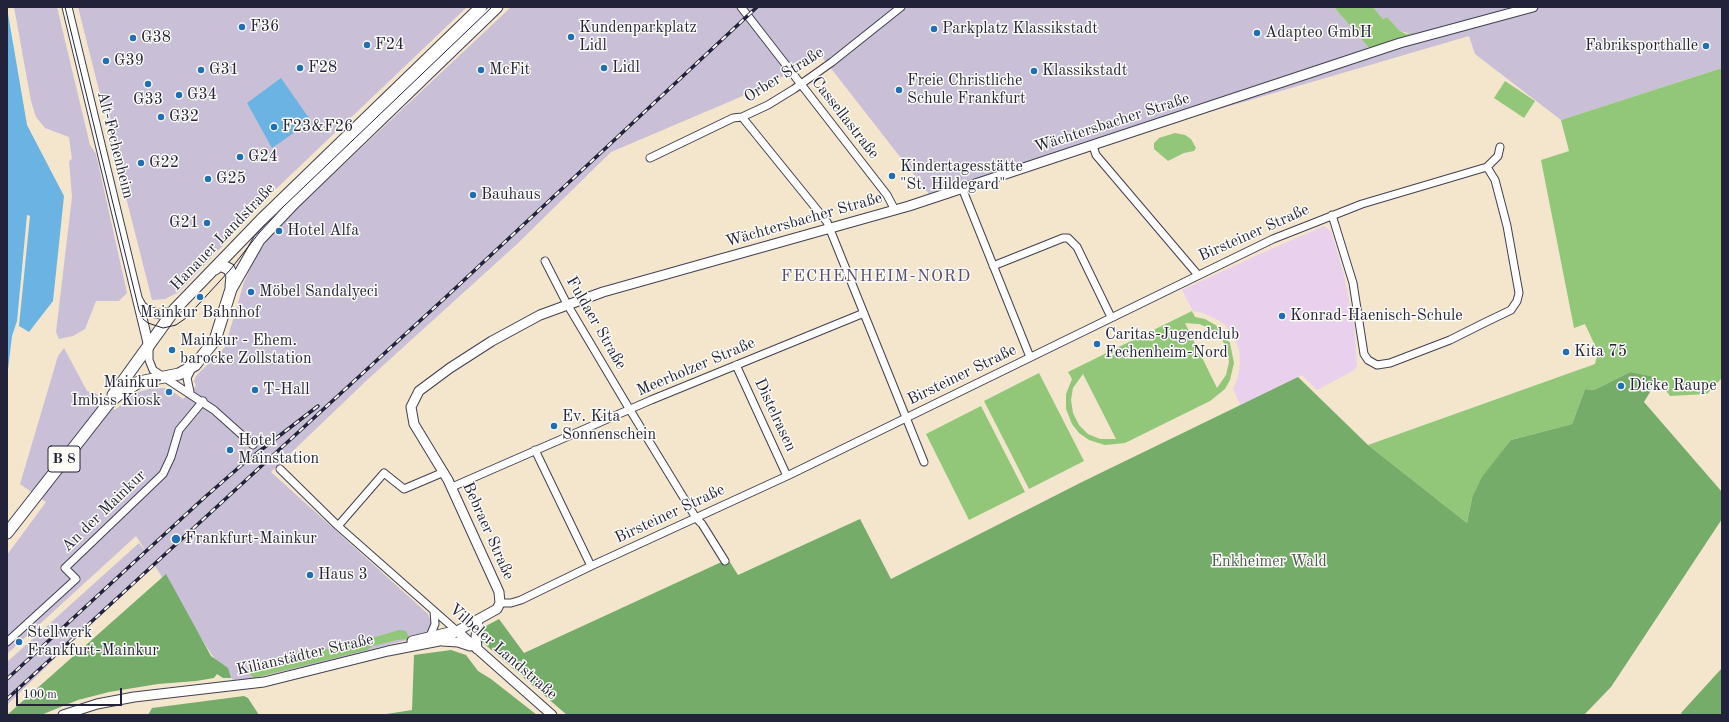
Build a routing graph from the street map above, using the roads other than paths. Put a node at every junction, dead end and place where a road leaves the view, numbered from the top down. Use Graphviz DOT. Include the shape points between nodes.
graph roads {
  1 [pos="67,7"];
  2 [pos="481,7"];
  3 [pos="497,7"];
  4 [pos="741,7"];
  5 [pos="901,7"];
  6 [pos="1533,7"];
  7 [pos="800,84"];
  8 [pos="742,117"];
  9 [pos="1093,146"];
  10 [pos="1500,146"];
  11 [pos="650,158"];
  12 [pos="1487,167"];
  13 [pos="962,188"];
  14 [pos="895,210"];
  15 [pos="1332,215"];
  16 [pos="830,229"];
  17 [pos="545,262"];
  18 [pos="993,266"];
  19 [pos="212,271"];
  20 [pos="1198,275"];
  21 [pos="231,289"];
  22 [pos="134,290"];
  23 [pos="567,304"];
  24 [pos="172,312"];
  25 [pos="864,313"];
  26 [pos="1111,317"];
  27 [pos="149,347"];
  28 [pos="1030,357"];
  29 [pos="736,365"];
  30 [pos="193,367"];
  31 [pos="163,376"];
  32 [pos="190,392"];
  33 [pos="203,401"];
  34 [pos="108,404"];
  35 [pos="630,410"];
  36 [pos="410,413"];
  37 [pos="907,419"];
  38 [pos="253,445"];
  39 [pos="535,450"];
  40 [pos="924,462"];
  41 [pos="280,469"];
  42 [pos="444,472"];
  43 [pos="788,476"];
  44 [pos="452,486"];
  45 [pos="696,518"];
  46 [pos="338,526"];
  47 [pos="7,533"];
  48 [pos="725,560"];
  49 [pos="590,566"];
  50 [pos="500,603"];
  51 [pos="434,611"];
  52 [pos="478,620"];
  53 [pos="457,631"];
  54 [pos="430,636"];
  55 [pos="439,641"];
  56 [pos="7,642"];
  57 [pos="477,649"];
  58 [pos="388,651"];
  59 [pos="63,715"];
  60 [pos="552,715"];
  1 -- 22 [label="street, Alt-Fechenheim"];
  2 -- 19 [label="main road, Hanauer Landstraße / B 8" via="261,220"];
  3 -- 21 [label="main road, Hanauer Landstraße / B 8" via="271,226 259,240"];
  4 -- 7 [label="street, Cassellastraße"];
  5 -- 7 [label="street, Orber Straße"];
  6 -- 9 [label="street, Wächtersbacher Straße" via="1421,37"];
  7 -- 8 [label="street, Orber Straße" via="768,105"];
  7 -- 14 [label="street, Cassellastraße" via="887,194"];
  8 -- 11 [label="street, Orber Straße" via="733,118"];
  8 -- 16 [label="street"];
  9 -- 13 [label="street, Wächtersbacher Straße"];
  9 -- 20 [label="street" via="1096,155"];
  10 -- 12 [label="street" via="1498,156"];
  12 -- 15 [label="street, Birsteiner Straße"];
  12 -- 15 [label="street" via="1495,180 1507,226 1519,293 1518,301 1510,310 1450,340 1390,363 1377,365 1364,354 1353,283"];
  13 -- 14 [label="street, Wächtersbacher Straße"];
  13 -- 18 [label="street"];
  14 -- 16 [label="street, Wächtersbacher Straße"];
  15 -- 20 [label="street, Birsteiner Straße" via="1273,239"];
  16 -- 23 [label="street, Wächtersbacher Straße"];
  16 -- 25 [label="street"];
  17 -- 23 [label="street, Fuldaer Straße"];
  18 -- 26 [label="street" via="1068,238 1077,247"];
  18 -- 28 [label="street"];
  19 -- 21 [label="main road" via="220,265 229,269 232,276"];
  19 -- 24 [label="main road, Hanauer Landstraße / B 8"];
  20 -- 26 [label="street, Birsteiner Straße"];
  21 -- 30 [label="main road, Hanauer Landstraße / B 8" via="215,340"];
  22 -- 24 [label="street, Alt-Fechenheim" via="140,304 146,310 157,314"];
  22 -- 27 [label="street, Alt-Fechenheim"];
  23 -- 35 [label="street, Fuldaer Straße"];
  23 -- 36 [label="street, Wächtersbacher Straße" via="511,330 450,368 416,395"];
  24 -- 27 [label="main road, Hanauer Landstraße / B 8"];
  25 -- 29 [label="street, Meerholzer Straße"];
  25 -- 37 [label="street"];
  26 -- 28 [label="street, Birsteiner Straße"];
  27 -- 31 [label="street" via="151,366"];
  27 -- 34 [label="main road, Hanauer Landstraße / B 8"];
  28 -- 37 [label="street, Birsteiner Straße"];
  29 -- 35 [label="street, Meerholzer Straße"];
  29 -- 43 [label="street, Distelrasen"];
  30 -- 31 [label="main road, Hanauer Landstraße / B 8" via="179,374"];
  30 -- 32 [label="street" via="188,378"];
  31 -- 32 [label="street"];
  31 -- 34 [label="main road, Hanauer Landstraße / B 8" via="130,386"];
  32 -- 33 [label="street"];
  33 -- 38 [label="street"];
  33 -- 56 [label="street, An der Mainkur" via="179,430 163,474 65,568 76,579"];
  34 -- 47 [label="main road, Hanauer Landstraße / B 8"];
  35 -- 39 [label="street, Meerholzer Straße"];
  35 -- 45 [label="street, Fuldaer Straße"];
  36 -- 42 [label="street, Bebraer Straße" via="414,424"];
  37 -- 40 [label="street"];
  37 -- 43 [label="street, Birsteiner Straße"];
  39 -- 44 [label="street, Meerholzer Straße"];
  39 -- 49 [label="street"];
  41 -- 46 [label="street, Vilbeler Landstraße"];
  42 -- 44 [label="street, Bebraer Straße"];
  42 -- 46 [label="street, Bebraer Straße" via="404,489 384,473"];
  43 -- 45 [label="street, Birsteiner Straße"];
  44 -- 50 [label="street, Bebraer Straße" via="499,592"];
  45 -- 48 [label="street, Fuldaer Straße"];
  45 -- 49 [label="street, Birsteiner Straße"];
  46 -- 51 [label="street, Vilbeler Landstraße"];
  49 -- 50 [label="street, Birsteiner Straße" via="521,600 511,604"];
  50 -- 52 [label="street" via="497,609"];
  51 -- 53 [label="street, Vilbeler Landstraße"];
  51 -- 54 [label="street, Vilbeler Landstraße" via="435,624"];
  52 -- 53 [label="street"];
  52 -- 57 [label="street"];
  53 -- 54 [label="street, Kilianstädter Straße"];
  53 -- 55 [label="street"];
  53 -- 57 [label="street, Vilbeler Landstraße"];
  54 -- 58 [label="street, Kilianstädter Straße"];
  55 -- 57 [label="street" via="458,642"];
  55 -- 58 [label="street, Kilianstädter Straße"];
  57 -- 60 [label="street, Vilbeler Landstraße"];
  58 -- 59 [label="street, Kilianstädter Straße" via="264,682 134,696"];
}
